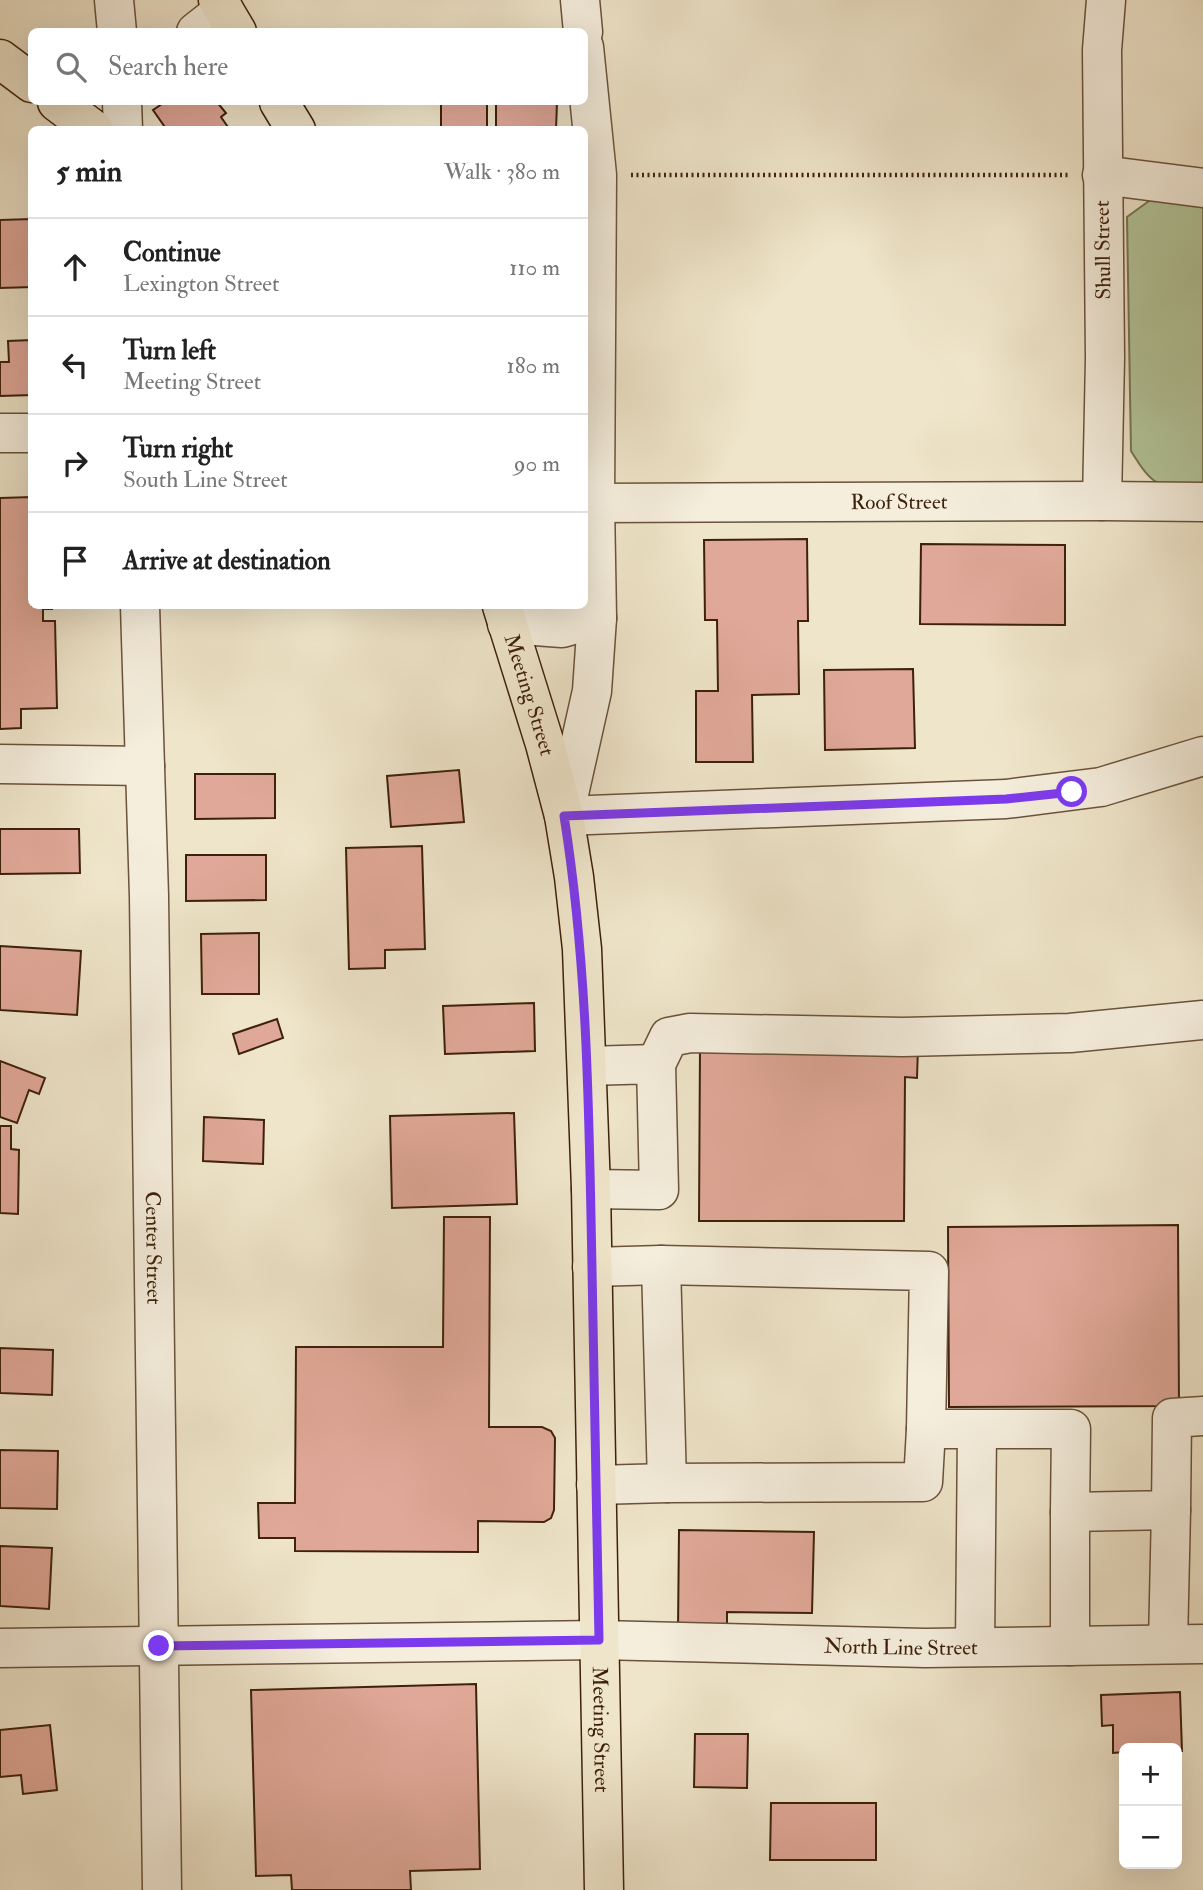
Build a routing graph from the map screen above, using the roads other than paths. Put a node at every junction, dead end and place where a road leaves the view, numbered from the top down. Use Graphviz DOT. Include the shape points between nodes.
graph roads {
  1 [pos="580,0"];
  2 [pos="1105,0"];
  3 [pos="583,28"];
  4 [pos="0,59"];
  5 [pos="28,80"];
  6 [pos="588,86"];
  7 [pos="61,105"];
  8 [pos="122,105"];
  9 [pos="281,105"];
  10 [pos="89,126"];
  11 [pos="123,126"];
  12 [pos="294,126"];
  13 [pos="1102,175"];
  14 [pos="1203,188"];
  15 [pos="0,433"];
  16 [pos="28,433"];
  17 [pos="1102,501"];
  18 [pos="1203,502"];
  19 [pos="595,503"];
  20 [pos="140,609"];
  21 [pos="501,612"];
  22 [pos="597,618"];
  23 [pos="1203,756"];
  24 [pos="0,764"];
  25 [pos="145,766"];
  26 [pos="564,816"];
  27 [pos="1203,1020"];
  28 [pos="656,1064"];
  29 [pos="587,1066"];
  30 [pos="591,1189"];
  31 [pos="661,1265"];
  32 [pos="592,1267"];
  33 [pos="1203,1416"];
  34 [pos="926,1429"];
  35 [pos="977,1430"];
  36 [pos="667,1483"];
  37 [pos="596,1485"];
  38 [pos="1171,1510"];
  39 [pos="1070,1512"];
  40 [pos="599,1640"];
  41 [pos="1185,1644"];
  42 [pos="159,1646"];
  43 [pos="1070,1646"];
  44 [pos="975,1647"];
  45 [pos="0,1648"];
  46 [pos="162,1890"];
  47 [pos="604,1890"];
  1 -- 3 [label="street"];
  2 -- 13 [label="street, Shull Street"];
  4 -- 5 [label="main road"];
  6 -- 19 [label="street, Meeting Street" via="597,175"];
  7 -- 10 [label="main road"];
  8 -- 11 [label="street"];
  9 -- 12 [label="main road"];
  13 -- 14 [label="street"];
  13 -- 17 [label="street, Shull Street"];
  15 -- 16 [label="street"];
  17 -- 18 [label="street, Roof Street"];
  17 -- 19 [label="street, Roof Street"];
  19 -- 22 [label="street, Meeting Street"];
  20 -- 25 [label="street, Center Street"];
  21 -- 22 [label="street, Meeting Street" via="562,628"];
  21 -- 26 [label="main road, Meeting Street"];
  22 -- 26 [label="street, Meeting Street" via="592,691"];
  23 -- 26 [label="street" via="1101,787 1006,799"];
  24 -- 25 [label="street"];
  25 -- 42 [label="street, Center Street"];
  26 -- 29 [label="main road, Meeting Street" via="582,949"];
  27 -- 28 [label="street" via="1070,1033 903,1037 690,1033 669,1037"];
  28 -- 29 [label="street"];
  28 -- 30 [label="street" via="659,1190"];
  29 -- 30 [label="main road, Meeting Street"];
  30 -- 32 [label="main road, Meeting Street"];
  31 -- 32 [label="street"];
  31 -- 34 [label="street" via="929,1271"];
  31 -- 36 [label="street"];
  32 -- 37 [label="main road, Meeting Street"];
  33 -- 38 [label="street" via="1172,1418"];
  34 -- 35 [label="street"];
  34 -- 36 [label="street" via="923,1482"];
  35 -- 39 [label="street" via="1071,1429"];
  35 -- 44 [label="street"];
  36 -- 37 [label="street"];
  37 -- 40 [label="main road, Meeting Street"];
  38 -- 39 [label="street"];
  38 -- 41 [label="street"];
  39 -- 43 [label="street"];
  40 -- 42 [label="street, North Line Street"];
  40 -- 44 [label="street, North Line Street"];
  40 -- 47 [label="main road, Meeting Street"];
  41 -- 43 [label="street, North Line Street"];
  42 -- 45 [label="street, North Line Street"];
  42 -- 46 [label="street, Center Street"];
  43 -- 44 [label="street, North Line Street"];
}
